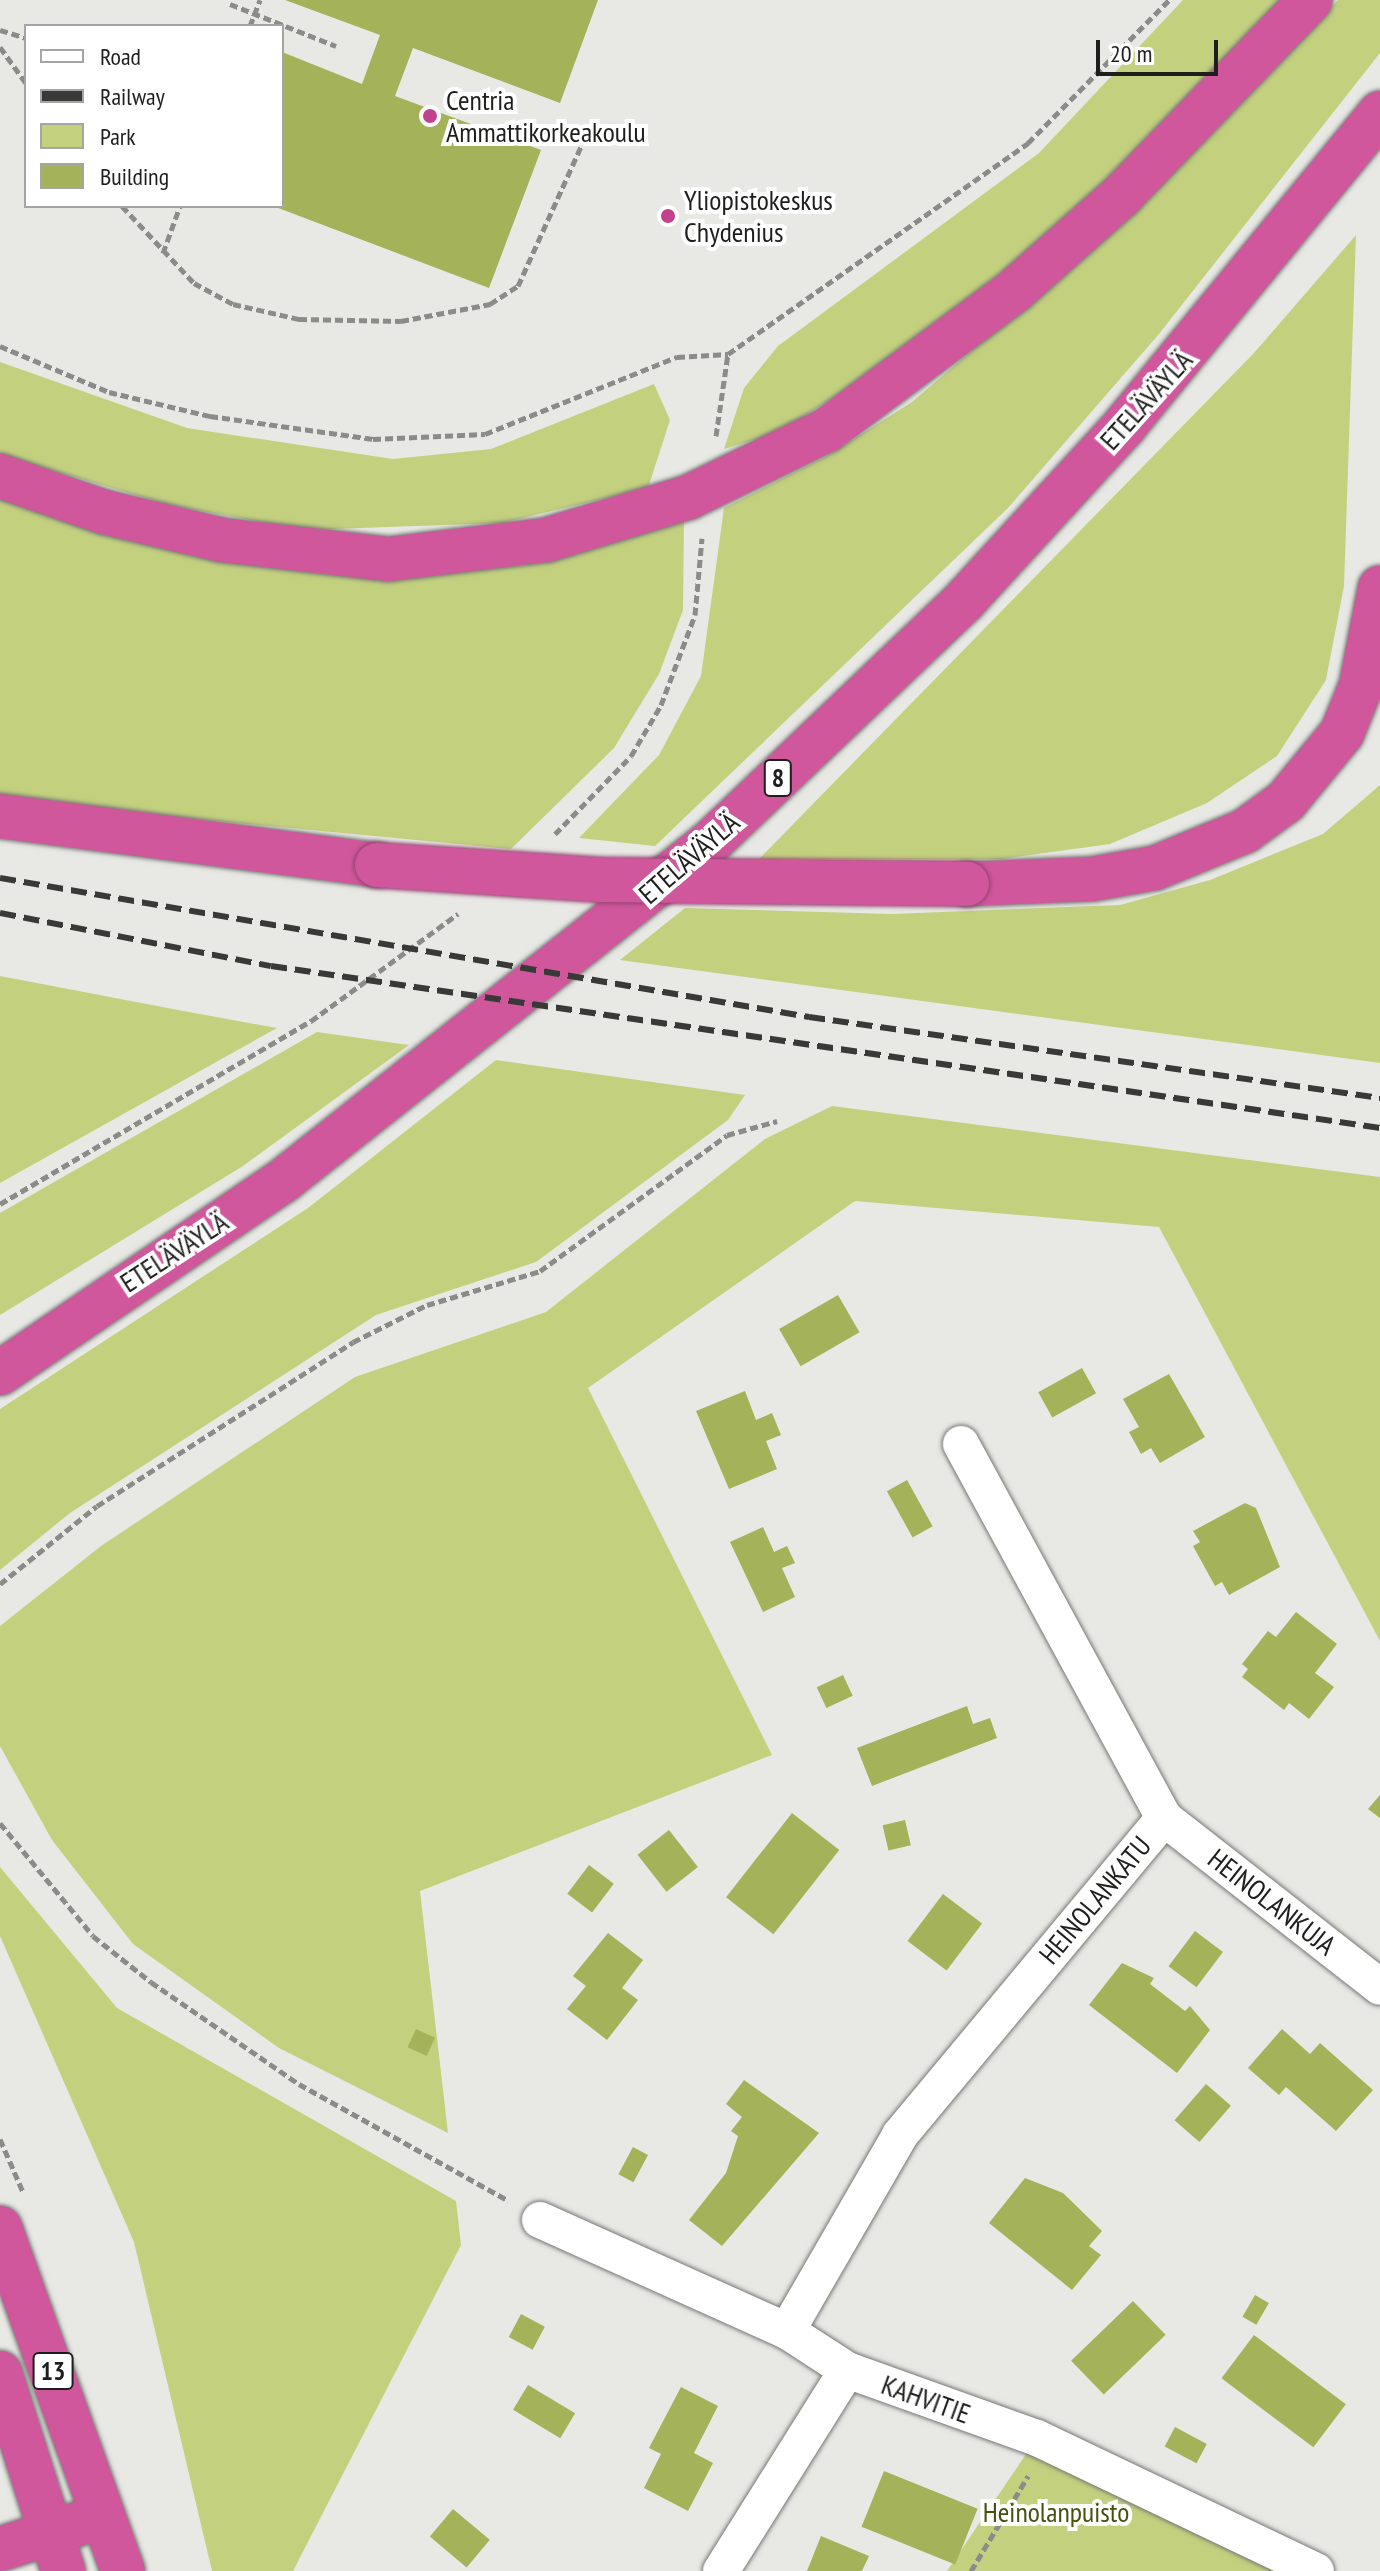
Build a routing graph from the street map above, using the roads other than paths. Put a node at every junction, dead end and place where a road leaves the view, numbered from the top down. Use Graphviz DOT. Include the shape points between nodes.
graph roads {
  1 [pos="1310,0"];
  2 [pos="1380,113"];
  3 [pos="0,476"];
  4 [pos="1380,588"];
  5 [pos="0,816"];
  6 [pos="65,1324"];
  7 [pos="0,1354"];
  8 [pos="0,1373"];
  9 [pos="961,1444"];
  10 [pos="1164,1818"];
  11 [pos="1380,1987"];
  12 [pos="540,2220"];
  13 [pos="0,2228"];
  14 [pos="787,2331"];
  15 [pos="847,2370"];
  16 [pos="0,2373"];
  17 [pos="105,2515"];
  18 [pos="0,2549"];
  19 [pos="58,2552"];
  20 [pos="123,2571"];
  21 [pos="721,2571"];
  22 [pos="1316,2571"];
  1 -- 3 [label="highway" via="1122,195 968,327 827,430 689,497 546,540 389,559 222,540 104,512"];
  2 -- 6 [label="highway, ETELÄVÄYLÄ / 8" via="1114,437 964,601 712,841 284,1180"];
  4 -- 5 [label="highway, bridge" via="1361,686 1342,733 1286,801 1245,831 1155,868 1092,879 967,884 600,880 377,865"];
  6 -- 7 [label="highway, ETELÄVÄYLÄ / 8"];
  6 -- 8 [label="highway, ETELÄVÄYLÄ / 8"];
  9 -- 10 [label="street, HEINOLANKATU"];
  10 -- 11 [label="street, HEINOLANKUJA"];
  10 -- 14 [label="street, HEINOLANKATU" via="900,2135"];
  12 -- 14 [label="street, KAHVITIE"];
  13 -- 17 [label="highway, 13"];
  14 -- 15 [label="street, KAHVITIE"];
  15 -- 21 [label="street"];
  15 -- 22 [label="street, KAHVITIE" via="1047,2443"];
  16 -- 19 [label="highway, 13"];
  17 -- 19 [label="highway"];
  17 -- 20 [label="highway, 13"];
  18 -- 19 [label="highway"];
}
